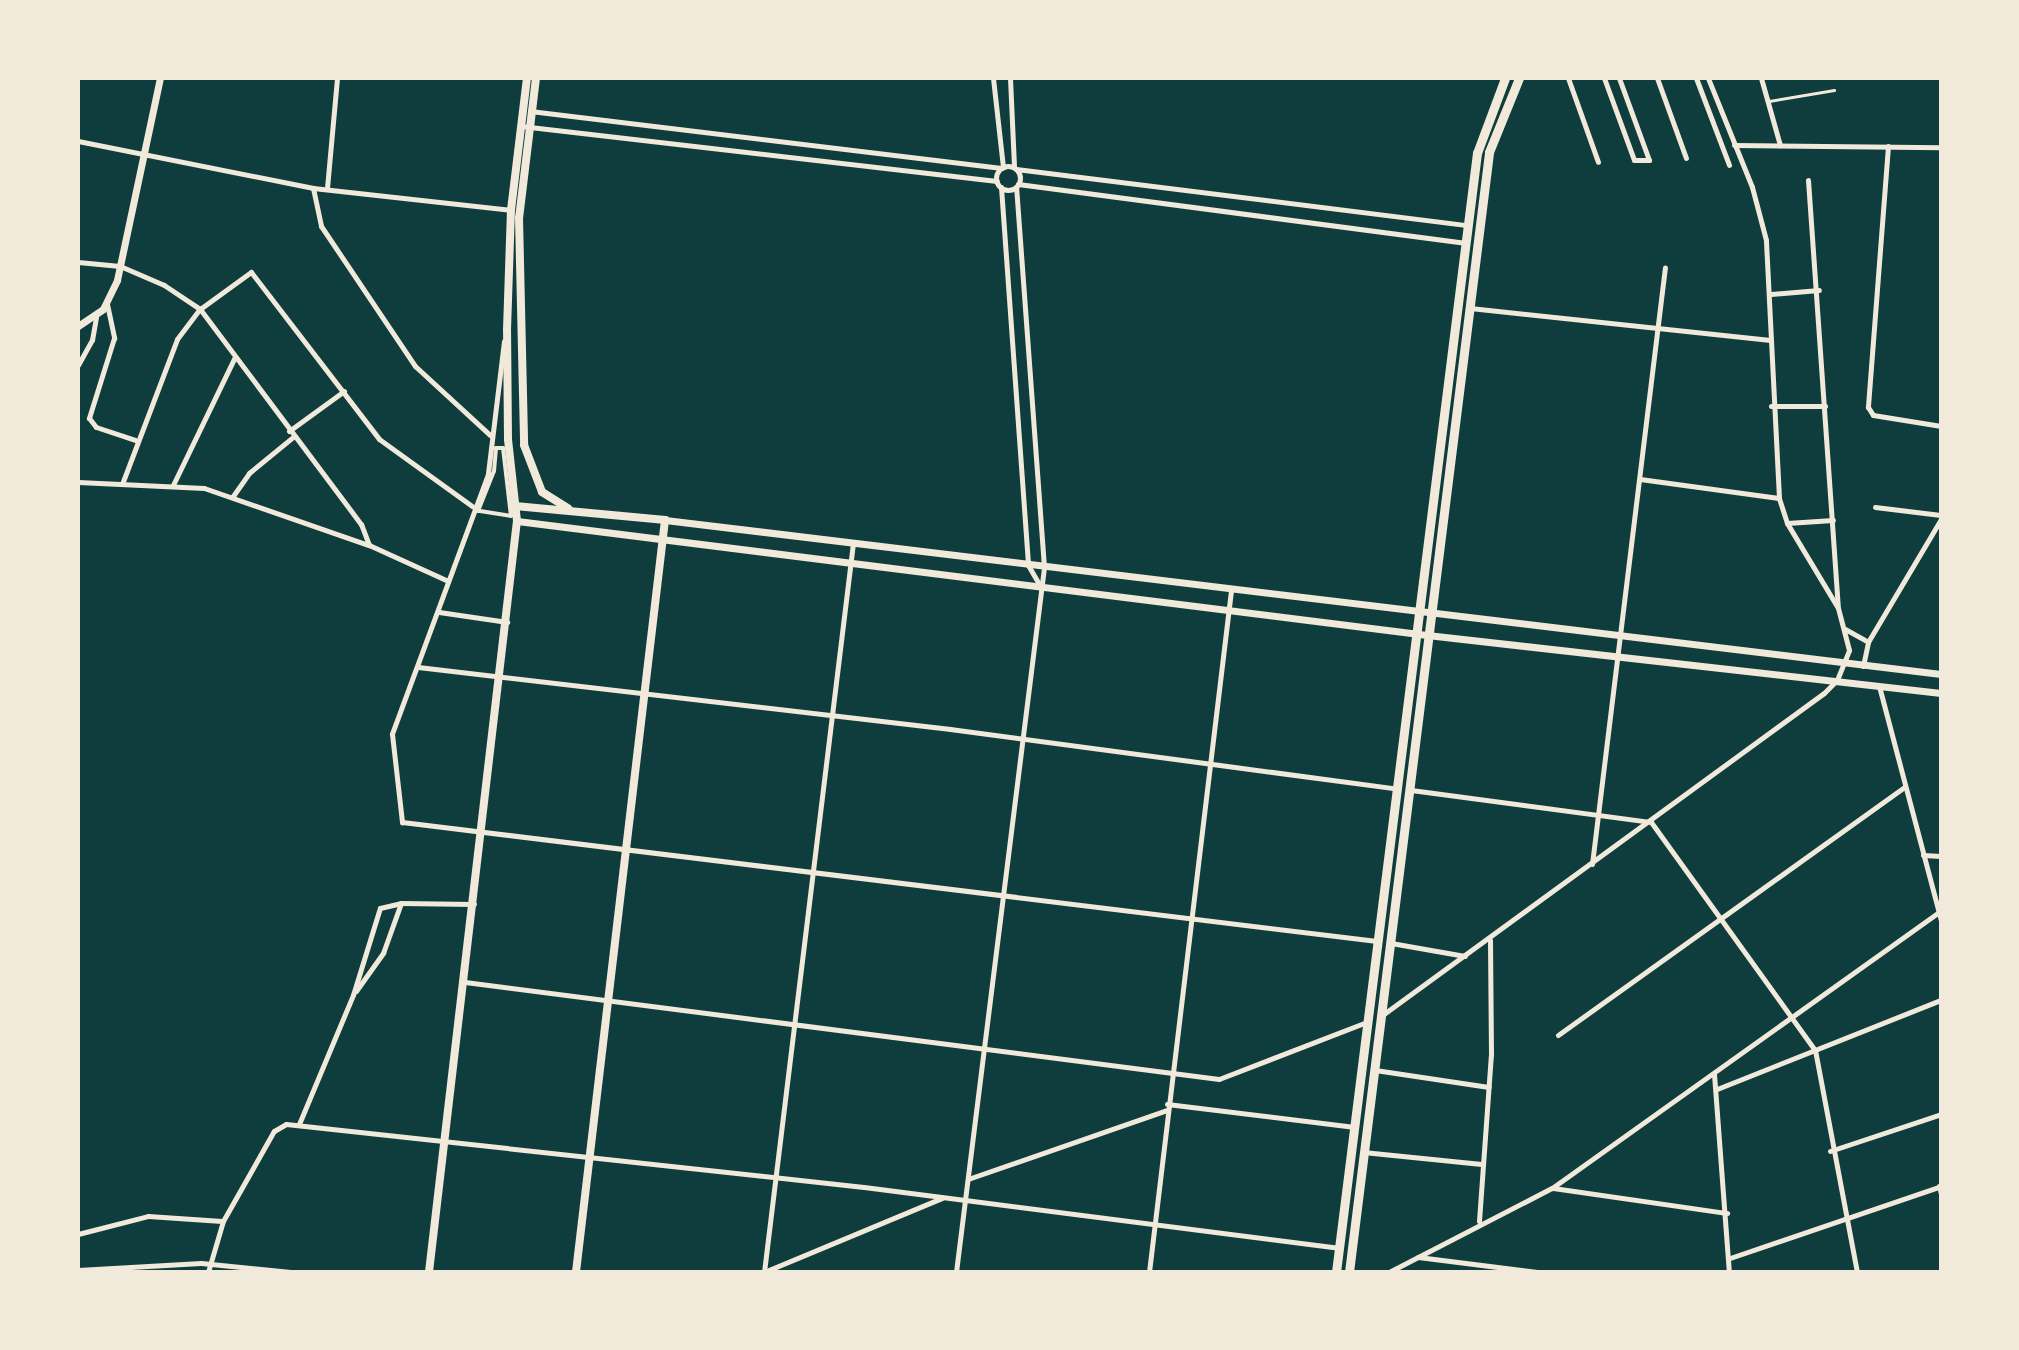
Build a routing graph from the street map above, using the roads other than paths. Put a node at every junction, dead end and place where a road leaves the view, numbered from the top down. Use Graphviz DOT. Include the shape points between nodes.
graph roads {
  1 [pos="160,78"];
  2 [pos="337,78"];
  3 [pos="527,78"];
  4 [pos="536,78"];
  5 [pos="993,78"];
  6 [pos="1010,78"];
  7 [pos="1505,78"];
  8 [pos="1519,78"];
  9 [pos="1568,78"];
  10 [pos="1604,78"];
  11 [pos="1619,78"];
  12 [pos="1657,78"];
  13 [pos="1696,78"];
  14 [pos="1708,78"];
  15 [pos="1761,78"];
  16 [pos="1834,90"];
  17 [pos="1769,101"];
  18 [pos="1718,104"];
  19 [pos="1706,108"];
  20 [pos="1616,110"];
  21 [pos="1630,110"];
  22 [pos="528,111"];
  23 [pos="526,126"];
  24 [pos="78,141"];
  25 [pos="1734,145"];
  26 [pos="1780,145"];
  27 [pos="1888,146"];
  28 [pos="1941,147"];
  29 [pos="142,155"];
  30 [pos="1686,158"];
  31 [pos="1598,162"];
  32 [pos="1729,165"];
  33 [pos="1002,168"];
  34 [pos="1015,168"];
  35 [pos="1808,180"];
  36 [pos="999,184"];
  37 [pos="1017,185"];
  38 [pos="313,188"];
  39 [pos="327,188"];
  40 [pos="1309,208"];
  41 [pos="511,210"];
  42 [pos="1307,222"];
  43 [pos="1474,226"];
  44 [pos="1466,243"];
  45 [pos="78,262"];
  46 [pos="120,266"];
  47 [pos="1665,267"];
  48 [pos="1819,290"];
  49 [pos="1771,294"];
  50 [pos="107,304"];
  51 [pos="1469,308"];
  52 [pos="200,309"];
  53 [pos="96,317"];
  54 [pos="78,326"];
  55 [pos="1658,328"];
  56 [pos="507,330"];
  57 [pos="1770,340"];
  58 [pos="235,356"];
  59 [pos="78,365"];
  60 [pos="344,391"];
  61 [pos="1771,406"];
  62 [pos="1825,406"];
  63 [pos="1941,426"];
  64 [pos="289,431"];
  65 [pos="490,435"];
  66 [pos="293,437"];
  67 [pos="135,440"];
  68 [pos="1640,479"];
  69 [pos="78,482"];
  70 [pos="122,484"];
  71 [pos="173,485"];
  72 [pos="233,496"];
  73 [pos="1779,498"];
  74 [pos="472,506"];
  75 [pos="515,506"];
  76 [pos="1875,507"];
  77 [pos="569,508"];
  78 [pos="478,511"];
  79 [pos="1941,517"];
  80 [pos="665,520"];
  81 [pos="1833,520"];
  82 [pos="517,521"];
  83 [pos="1787,523"];
  84 [pos="813,538"];
  85 [pos="663,539"];
  86 [pos="853,543"];
  87 [pos="369,545"];
  88 [pos="882,546"];
  89 [pos="812,557"];
  90 [pos="851,562"];
  91 [pos="1028,565"];
  92 [pos="880,566"];
  93 [pos="1044,567"];
  94 [pos="448,581"];
  95 [pos="1039,585"];
  96 [pos="1231,590"];
  97 [pos="1229,608"];
  98 [pos="1838,608"];
  99 [pos="439,612"];
  100 [pos="1422,613"];
  101 [pos="1433,615"];
  102 [pos="508,622"];
  103 [pos="1845,629"];
  104 [pos="1415,633"];
  105 [pos="1427,635"];
  106 [pos="1622,636"];
  107 [pos="1868,642"];
  108 [pos="1620,655"];
  109 [pos="1843,663"];
  110 [pos="1863,666"];
  111 [pos="418,667"];
  112 [pos="1941,674"];
  113 [pos="502,680"];
  114 [pos="1837,680"];
  115 [pos="1879,685"];
  116 [pos="645,693"];
  117 [pos="1941,693"];
  118 [pos="833,717"];
  119 [pos="1020,738"];
  120 [pos="1209,764"];
  121 [pos="1904,787"];
  122 [pos="1395,788"];
  123 [pos="1407,790"];
  124 [pos="1598,812"];
  125 [pos="1651,822"];
  126 [pos="482,831"];
  127 [pos="628,849"];
  128 [pos="1923,855"];
  129 [pos="1941,856"];
  130 [pos="1592,864"];
  131 [pos="814,869"];
  132 [pos="1001,892"];
  133 [pos="401,903"];
  134 [pos="474,904"];
  135 [pos="1938,913"];
  136 [pos="1190,917"];
  137 [pos="1721,918"];
  138 [pos="1941,921"];
  139 [pos="1490,939"];
  140 [pos="1382,942"];
  141 [pos="1465,956"];
  142 [pos="465,982"];
  143 [pos="353,995"];
  144 [pos="609,999"];
  145 [pos="1941,1000"];
  146 [pos="1793,1016"];
  147 [pos="1380,1017"];
  148 [pos="1367,1021"];
  149 [pos="794,1026"];
  150 [pos="1558,1035"];
  151 [pos="983,1049"];
  152 [pos="1815,1050"];
  153 [pos="1373,1070"];
  154 [pos="1714,1074"];
  155 [pos="1172,1075"];
  156 [pos="1489,1087"];
  157 [pos="1717,1089"];
  158 [pos="1167,1107"];
  159 [pos="1941,1114"];
  160 [pos="299,1124"];
  161 [pos="1355,1127"];
  162 [pos="447,1141"];
  163 [pos="1830,1151"];
  164 [pos="1363,1152"];
  165 [pos="590,1158"];
  166 [pos="1481,1164"];
  167 [pos="773,1178"];
  168 [pos="968,1179"];
  169 [pos="1940,1186"];
  170 [pos="1552,1188"];
  171 [pos="1941,1194"];
  172 [pos="943,1197"];
  173 [pos="965,1201"];
  174 [pos="1727,1213"];
  175 [pos="1846,1218"];
  176 [pos="223,1221"];
  177 [pos="1155,1222"];
  178 [pos="1479,1222"];
  179 [pos="78,1234"];
  180 [pos="1339,1248"];
  181 [pos="1417,1257"];
  182 [pos="1730,1258"];
  183 [pos="153,1264"];
  184 [pos="209,1264"];
  185 [pos="78,1270"];
  186 [pos="272,1271"];
  187 [pos="152,1272"];
  188 [pos="208,1272"];
  189 [pos="291,1272"];
  190 [pos="429,1272"];
  191 [pos="576,1272"];
  192 [pos="764,1272"];
  193 [pos="956,1272"];
  194 [pos="1149,1272"];
  195 [pos="1336,1272"];
  196 [pos="1349,1272"];
  197 [pos="1389,1272"];
  198 [pos="1537,1272"];
  199 [pos="1729,1272"];
  200 [pos="1857,1272"];
  1 -- 29 [label="street"];
  2 -- 39 [label="street"];
  3 -- 22 [label="main road"];
  4 -- 22 [label="main road"];
  5 -- 33 [label="street"];
  6 -- 34 [label="street"];
  7 -- 43 [label="main road" via="1477,153"];
  8 -- 43 [label="main road" via="1489,152"];
  9 -- 31 [label="street"];
  10 -- 20 [label="street"];
  11 -- 21 [label="street"];
  12 -- 30 [label="street"];
  13 -- 19 [label="street"];
  14 -- 18 [label="street"];
  15 -- 17 [label="street"];
  16 -- 17 [label="lane"];
  17 -- 26 [label="street"];
  18 -- 19 [label="street"];
  18 -- 25 [label="street"];
  19 -- 32 [label="street"];
  20 -- 21 [label="street"];
  20 -- 21 [label="street" via="1634,160 1649,160"];
  22 -- 23 [label="main road"];
  22 -- 33 [label="street"];
  23 -- 36 [label="street"];
  23 -- 41 [label="main road"];
  23 -- 77 [label="main road" via="518,236 524,445 542,492"];
  24 -- 29 [label="street"];
  25 -- 26 [label="street"];
  25 -- 49 [label="street" via="1766,240"];
  26 -- 27 [label="street"];
  27 -- 28 [label="street"];
  27 -- 63 [label="street" via="1870,413"];
  29 -- 38 [label="street"];
  29 -- 46 [label="street"];
  33 -- 34 [label="street"];
  33 -- 36 [label="street"];
  34 -- 37 [label="street"];
  34 -- 40 [label="street"];
  35 -- 48 [label="street"];
  36 -- 37 [label="street"];
  36 -- 91 [label="street"];
  37 -- 42 [label="street"];
  37 -- 93 [label="street"];
  38 -- 39 [label="street"];
  38 -- 65 [label="street" via="321,226 415,366"];
  39 -- 41 [label="street"];
  40 -- 42 [label="street"];
  40 -- 43 [label="street"];
  41 -- 56 [label="main road"];
  42 -- 44 [label="street"];
  43 -- 44 [label="main road"];
  43 -- 51 [label="main road"];
  44 -- 100 [label="main road"];
  45 -- 46 [label="street"];
  46 -- 50 [label="street"];
  46 -- 52 [label="street" via="164,285"];
  47 -- 55 [label="street"];
  48 -- 49 [label="street"];
  48 -- 62 [label="street"];
  49 -- 57 [label="street"];
  50 -- 53 [label="street"];
  50 -- 67 [label="street" via="114,338 89,418 96,427"];
  51 -- 55 [label="street"];
  51 -- 101 [label="main road"];
  52 -- 58 [label="street"];
  52 -- 60 [label="street" via="253,272"];
  52 -- 67 [label="street" via="169,352"];
  53 -- 54 [label="street"];
  53 -- 59 [label="street" via="92,340"];
  55 -- 57 [label="street"];
  55 -- 68 [label="street"];
  56 -- 65 [label="street"];
  56 -- 75 [label="main road"];
  57 -- 61 [label="street"];
  58 -- 64 [label="street"];
  58 -- 71 [label="street"];
  60 -- 64 [label="street"];
  60 -- 74 [label="street" via="384,444"];
  61 -- 62 [label="street"];
  61 -- 73 [label="street"];
  62 -- 81 [label="street"];
  64 -- 66 [label="street"];
  65 -- 74 [label="street" via="488,474"];
  66 -- 72 [label="street" via="249,473"];
  66 -- 87 [label="street" via="361,524"];
  67 -- 70 [label="street"];
  68 -- 73 [label="street"];
  68 -- 106 [label="street"];
  69 -- 70 [label="street"];
  70 -- 71 [label="street"];
  71 -- 72 [label="street"];
  72 -- 87 [label="street"];
  73 -- 83 [label="street"];
  74 -- 94 [label="street"];
  75 -- 77 [label="main road"];
  75 -- 82 [label="main road"];
  76 -- 79 [label="street"];
  77 -- 80 [label="main road"];
  78 -- 78 [label="street" via="511,516 503,448 496,448 494,471"];
  79 -- 107 [label="street"];
  80 -- 84 [label="street"];
  80 -- 85 [label="main road"];
  81 -- 83 [label="street"];
  81 -- 98 [label="street"];
  82 -- 85 [label="street"];
  82 -- 102 [label="main road"];
  83 -- 98 [label="street"];
  84 -- 86 [label="street"];
  84 -- 89 [label="street"];
  85 -- 89 [label="street"];
  85 -- 116 [label="main road"];
  86 -- 88 [label="street"];
  86 -- 90 [label="street"];
  87 -- 94 [label="street"];
  88 -- 91 [label="street"];
  88 -- 92 [label="street"];
  89 -- 90 [label="street"];
  90 -- 92 [label="street"];
  90 -- 118 [label="street"];
  91 -- 93 [label="street"];
  91 -- 95 [label="street"];
  92 -- 95 [label="street"];
  93 -- 95 [label="street"];
  93 -- 96 [label="street"];
  94 -- 99 [label="street"];
  95 -- 97 [label="street"];
  95 -- 119 [label="street"];
  96 -- 97 [label="street"];
  96 -- 100 [label="street"];
  97 -- 104 [label="street"];
  97 -- 120 [label="street"];
  98 -- 103 [label="street"];
  99 -- 102 [label="street"];
  99 -- 111 [label="street"];
  100 -- 101 [label="street"];
  100 -- 104 [label="main road"];
  101 -- 105 [label="main road"];
  101 -- 106 [label="street"];
  102 -- 113 [label="main road"];
  103 -- 107 [label="street"];
  103 -- 109 [label="street" via="1849,650"];
  104 -- 105 [label="street"];
  104 -- 122 [label="main road"];
  105 -- 108 [label="street"];
  105 -- 123 [label="main road"];
  106 -- 108 [label="street"];
  106 -- 109 [label="street"];
  107 -- 110 [label="street"];
  108 -- 114 [label="street"];
  108 -- 124 [label="street"];
  109 -- 110 [label="street"];
  109 -- 114 [label="street"];
  110 -- 112 [label="street"];
  111 -- 113 [label="street"];
  111 -- 126 [label="street" via="392,741 402,822"];
  113 -- 116 [label="street"];
  113 -- 126 [label="main road"];
  114 -- 115 [label="street"];
  114 -- 125 [label="street"];
  115 -- 117 [label="street"];
  115 -- 121 [label="street"];
  116 -- 118 [label="street"];
  116 -- 127 [label="main road"];
  118 -- 119 [label="street"];
  118 -- 131 [label="street"];
  119 -- 120 [label="street"];
  119 -- 132 [label="street"];
  120 -- 122 [label="street"];
  120 -- 136 [label="street"];
  121 -- 128 [label="street"];
  121 -- 137 [label="street"];
  122 -- 140 [label="main road"];
  123 -- 124 [label="street"];
  123 -- 140 [label="main road"];
  124 -- 125 [label="street"];
  124 -- 130 [label="street"];
  125 -- 130 [label="street"];
  125 -- 137 [label="street"];
  126 -- 127 [label="street"];
  126 -- 134 [label="main road"];
  127 -- 131 [label="street"];
  127 -- 144 [label="main road"];
  128 -- 129 [label="street"];
  128 -- 135 [label="street"];
  130 -- 139 [label="street"];
  131 -- 132 [label="street"];
  131 -- 149 [label="street"];
  132 -- 136 [label="street"];
  132 -- 151 [label="street"];
  133 -- 134 [label="street"];
  133 -- 143 [label="street" via="383,953"];
  133 -- 143 [label="street" via="384,904 377,913"];
  134 -- 142 [label="main road"];
  135 -- 138 [label="street"];
  135 -- 146 [label="street"];
  136 -- 140 [label="street"];
  136 -- 155 [label="street"];
  137 -- 146 [label="street"];
  137 -- 150 [label="street"];
  139 -- 141 [label="street"];
  139 -- 156 [label="street"];
  140 -- 141 [label="street"];
  140 -- 147 [label="main road"];
  140 -- 148 [label="main road"];
  141 -- 147 [label="street"];
  142 -- 144 [label="street"];
  142 -- 162 [label="main road"];
  143 -- 160 [label="street"];
  144 -- 149 [label="street"];
  144 -- 165 [label="main road"];
  145 -- 152 [label="street"];
  146 -- 152 [label="street"];
  146 -- 154 [label="street"];
  147 -- 153 [label="main road"];
  148 -- 155 [label="street" via="1219,1079"];
  148 -- 161 [label="main road"];
  149 -- 151 [label="street"];
  149 -- 167 [label="street"];
  151 -- 155 [label="street"];
  151 -- 168 [label="street"];
  152 -- 157 [label="street"];
  152 -- 163 [label="street"];
  153 -- 156 [label="street"];
  153 -- 164 [label="main road"];
  154 -- 157 [label="street"];
  154 -- 170 [label="street"];
  155 -- 158 [label="street"];
  156 -- 166 [label="street"];
  157 -- 174 [label="street"];
  158 -- 161 [label="street"];
  158 -- 168 [label="street"];
  158 -- 177 [label="street"];
  159 -- 163 [label="street"];
  160 -- 162 [label="street"];
  160 -- 176 [label="street" via="276,1128"];
  161 -- 180 [label="main road"];
  162 -- 165 [label="street"];
  162 -- 190 [label="main road"];
  163 -- 175 [label="street"];
  164 -- 166 [label="street"];
  164 -- 196 [label="main road"];
  165 -- 167 [label="street"];
  165 -- 191 [label="main road"];
  166 -- 178 [label="street"];
  167 -- 172 [label="street"];
  167 -- 192 [label="street"];
  168 -- 173 [label="street"];
  169 -- 171 [label="street"];
  169 -- 175 [label="street"];
  170 -- 174 [label="street"];
  170 -- 178 [label="street"];
  172 -- 173 [label="street"];
  172 -- 192 [label="street"];
  173 -- 177 [label="street"];
  173 -- 193 [label="street"];
  174 -- 182 [label="street"];
  175 -- 182 [label="street"];
  175 -- 200 [label="street"];
  176 -- 179 [label="street" via="148,1216"];
  176 -- 184 [label="street"];
  177 -- 180 [label="street"];
  177 -- 194 [label="street"];
  178 -- 181 [label="street"];
  180 -- 195 [label="main road"];
  181 -- 197 [label="street"];
  181 -- 198 [label="street"];
  182 -- 199 [label="street"];
  183 -- 184 [label="street"];
  183 -- 185 [label="street"];
  183 -- 187 [label="street"];
  184 -- 186 [label="street"];
  184 -- 188 [label="street"];
  186 -- 189 [label="street"];
}
